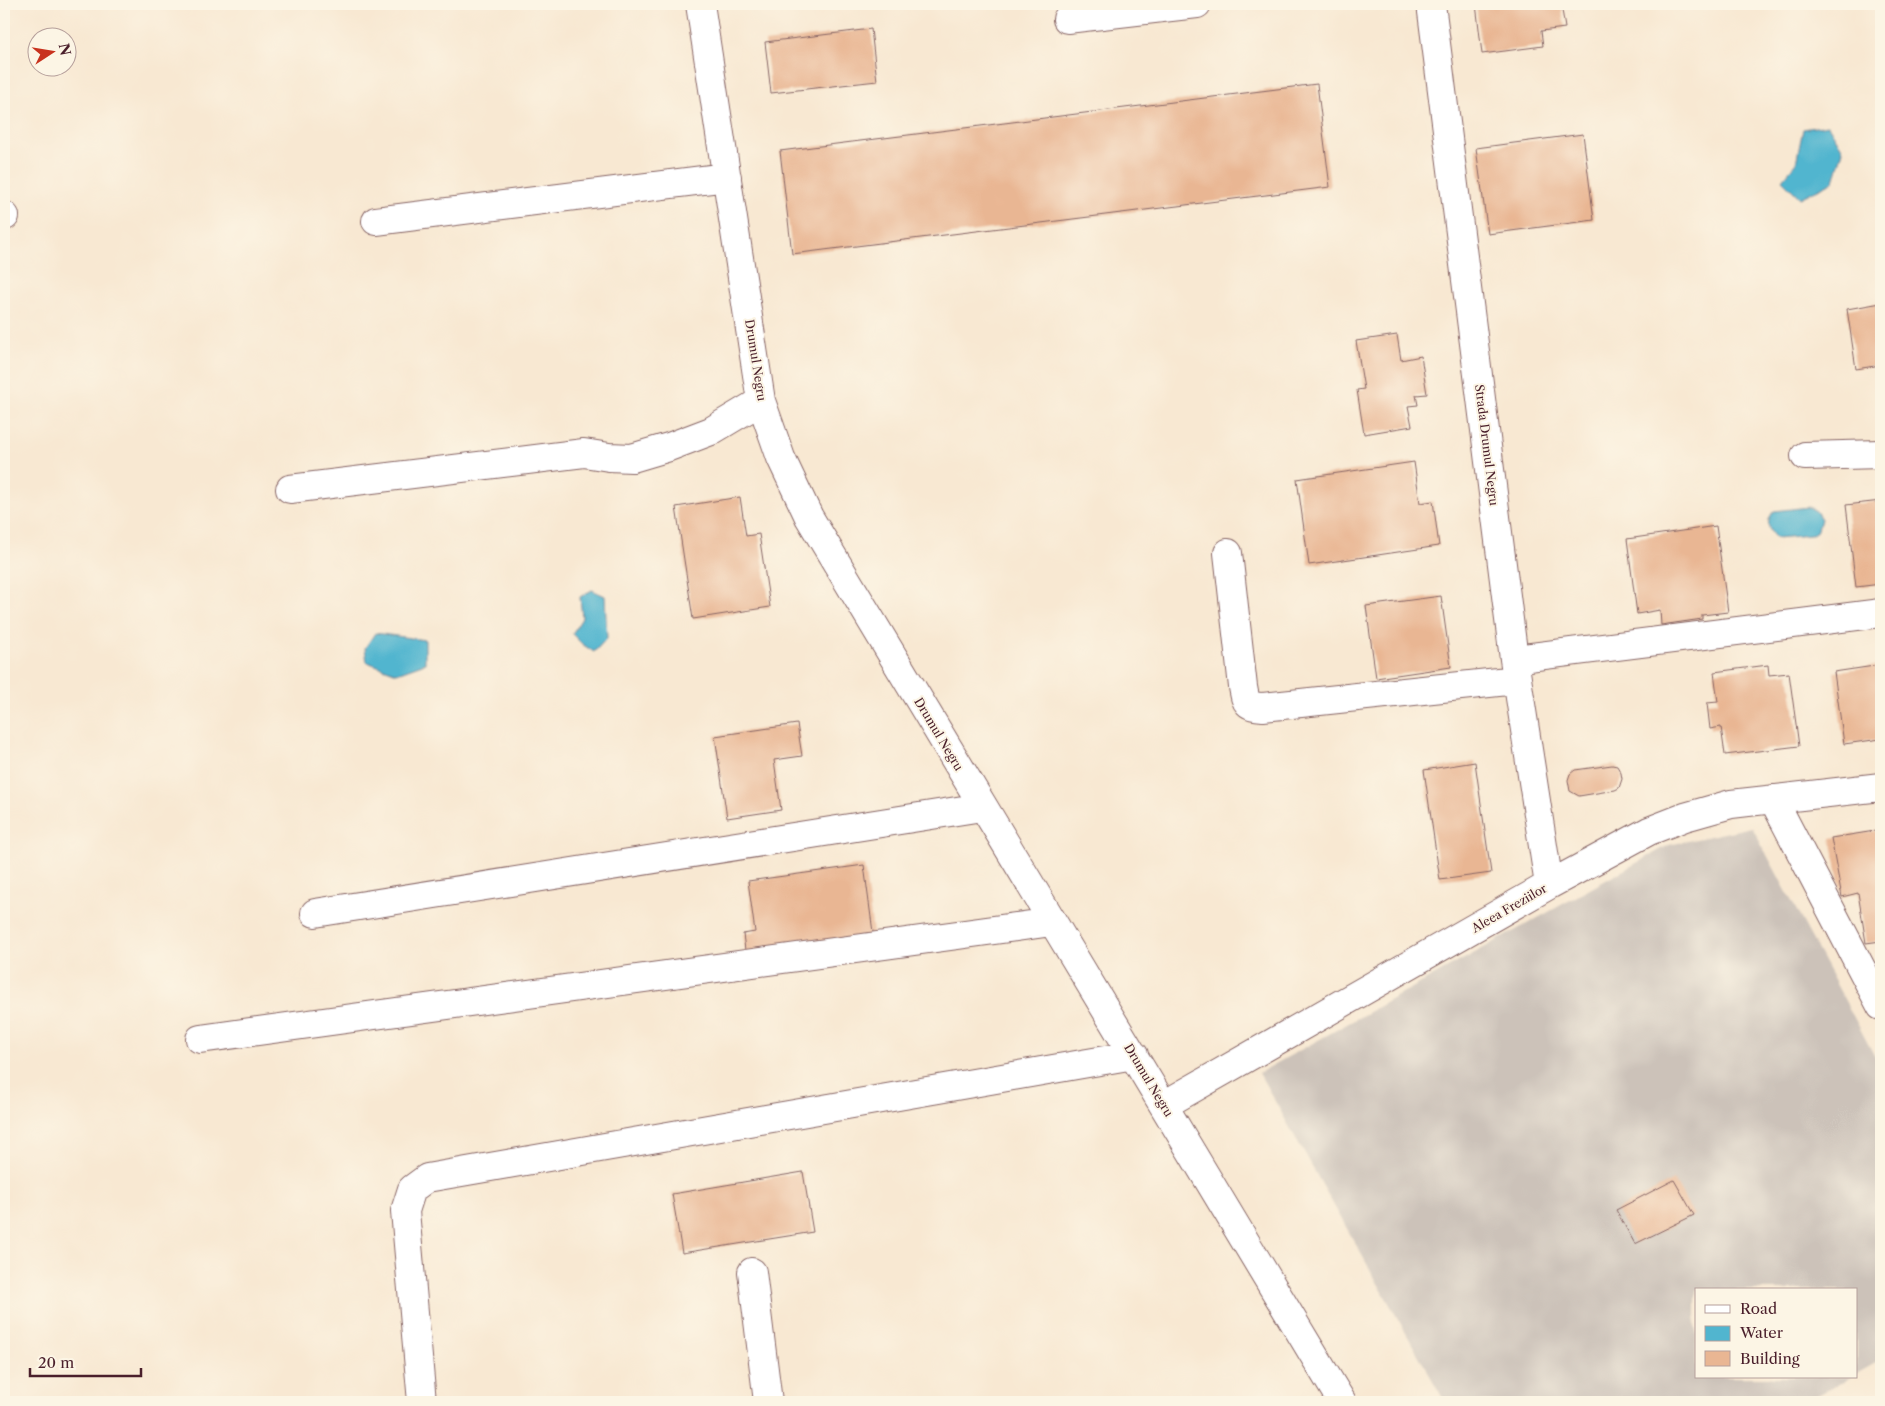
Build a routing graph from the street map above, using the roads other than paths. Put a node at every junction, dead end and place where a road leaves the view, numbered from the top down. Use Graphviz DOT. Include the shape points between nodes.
graph roads {
  1 [pos="700,4"];
  2 [pos="1198,4"];
  3 [pos="1431,4"];
  4 [pos="1067,19"];
  5 [pos="727,177"];
  6 [pos="376,221"];
  7 [pos="761,401"];
  8 [pos="1881,454"];
  9 [pos="1805,456"];
  10 [pos="290,490"];
  11 [pos="1228,553"];
  12 [pos="1881,613"];
  13 [pos="1516,669"];
  14 [pos="1881,786"];
  15 [pos="1773,799"];
  16 [pos="982,807"];
  17 [pos="1550,885"];
  18 [pos="315,913"];
  19 [pos="1052,922"];
  20 [pos="1881,1006"];
  21 [pos="200,1039"];
  22 [pos="1134,1055"];
  23 [pos="1164,1105"];
  24 [pos="752,1272"];
  25 [pos="422,1402"];
  26 [pos="768,1402"];
  27 [pos="1342,1402"];
  1 -- 5 [label="street, Drumul Negru"];
  2 -- 4 [label="street"];
  3 -- 13 [label="street, Strada Drumul Negru"];
  5 -- 6 [label="street"];
  5 -- 7 [label="street, Drumul Negru"];
  7 -- 10 [label="street" via="711,431 632,458 584,453"];
  7 -- 16 [label="street, Drumul Negru" via="781,458 809,517"];
  8 -- 9 [label="street"];
  11 -- 13 [label="street" via="1243,687 1246,701 1252,706 1263,707"];
  12 -- 13 [label="street"];
  13 -- 17 [label="street, Strada Drumul Negru"];
  14 -- 15 [label="street, Aleea Freziilor"];
  15 -- 17 [label="street, Aleea Freziilor" via="1731,804 1685,817 1650,831"];
  15 -- 20 [label="street"];
  16 -- 18 [label="street"];
  16 -- 19 [label="street, Drumul Negru"];
  17 -- 23 [label="street, Aleea Freziilor"];
  19 -- 21 [label="street"];
  19 -- 22 [label="street, Drumul Negru"];
  22 -- 23 [label="street, Drumul Negru"];
  22 -- 25 [label="street" via="427,1178 412,1188 405,1211"];
  23 -- 27 [label="street, Drumul Negru"];
  24 -- 26 [label="street"];
}
